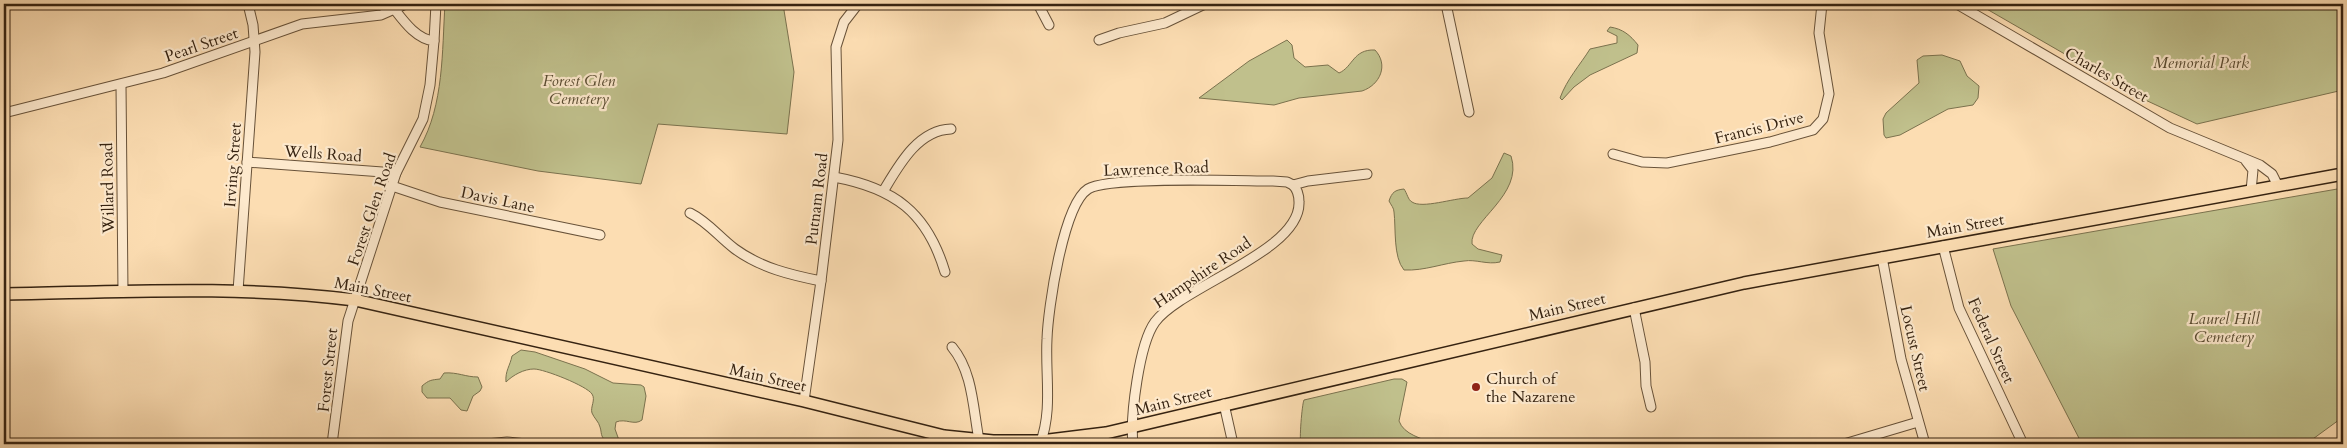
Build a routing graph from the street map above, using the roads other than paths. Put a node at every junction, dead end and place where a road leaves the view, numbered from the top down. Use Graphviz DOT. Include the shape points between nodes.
graph roads {
  1 [pos="248,4"];
  2 [pos="406,4"];
  3 [pos="436,4"];
  4 [pos="858,4"];
  5 [pos="1038,4"];
  6 [pos="1205,4"];
  7 [pos="1446,4"];
  8 [pos="1822,4"];
  9 [pos="1957,4"];
  10 [pos="395,10"];
  11 [pos="1049,25"];
  12 [pos="1099,40"];
  13 [pos="254,41"];
  14 [pos="434,42"];
  15 [pos="121,85"];
  16 [pos="1469,112"];
  17 [pos="4,113"];
  18 [pos="951,129"];
  19 [pos="1613,154"];
  20 [pos="247,162"];
  21 [pos="2250,162"];
  22 [pos="396,173"];
  23 [pos="1366,174"];
  24 [pos="2343,174"];
  25 [pos="834,177"];
  26 [pos="1293,185"];
  27 [pos="392,186"];
  28 [pos="2278,186"];
  29 [pos="884,190"];
  30 [pos="2251,191"];
  31 [pos="690,213"];
  32 [pos="600,235"];
  33 [pos="1943,246"];
  34 [pos="1882,257"];
  35 [pos="944,272"];
  36 [pos="821,281"];
  37 [pos="238,291"];
  38 [pos="123,292"];
  39 [pos="4,294"];
  40 [pos="355,300"];
  41 [pos="1634,308"];
  42 [pos="952,347"];
  43 [pos="804,402"];
  44 [pos="1224,404"];
  45 [pos="1651,407"];
  46 [pos="1918,422"];
  47 [pos="1133,426"];
  48 [pos="979,440"];
  49 [pos="1041,443"];
  50 [pos="332,444"];
  51 [pos="487,444"];
  52 [pos="526,444"];
  53 [pos="1134,444"];
  54 [pos="1233,444"];
  55 [pos="1844,444"];
  56 [pos="1925,444"];
  57 [pos="2023,444"];
  1 -- 13 [label="street, Irving Street"];
  2 -- 10 [label="street, Pearl Street"];
  3 -- 14 [label="street, Forest Glen Road"];
  4 -- 25 [label="street, Putnam Road" via="844,22 836,47 839,112"];
  5 -- 11 [label="street"];
  6 -- 12 [label="street" via="1165,23"];
  7 -- 16 [label="street"];
  8 -- 19 [label="street, Francis Drive" via="1819,33 1829,94 1823,119 1813,130 1667,163 1642,162"];
  9 -- 21 [label="street, Charles Street" via="2161,123"];
  10 -- 13 [label="street, Pearl Street" via="369,17 302,24"];
  10 -- 14 [label="street" via="414,31"];
  13 -- 15 [label="street, Pearl Street"];
  13 -- 20 [label="street, Irving Street"];
  14 -- 22 [label="street, Forest Glen Road" via="425,112"];
  15 -- 17 [label="street, Pearl Street"];
  15 -- 38 [label="street, Willard Road"];
  18 -- 29 [label="street" via="930,134 914,147"];
  20 -- 22 [label="street, Wells Road"];
  20 -- 37 [label="street, Irving Street"];
  21 -- 28 [label="street, Charles Street" via="2272,174"];
  21 -- 30 [label="street" via="2253,170"];
  22 -- 27 [label="street, Forest Glen Road"];
  23 -- 26 [label="street, Lawrence Road"];
  24 -- 28 [label="main road, Main Street"];
  25 -- 29 [label="street"];
  25 -- 36 [label="street, Putnam Road"];
  26 -- 47 [label="street, Hampshire Road" via="1298,192 1299,210 1283,235 1168,311 1153,326 1143,352"];
  26 -- 49 [label="street, Lawrence Road" via="1273,181 1131,182 1097,185 1082,194 1070,214 1050,307 1046,351 1048,418"];
  27 -- 32 [label="street, Davis Lane" via="440,202"];
  27 -- 40 [label="street, Forest Glen Road"];
  28 -- 30 [label="main road, Main Street"];
  29 -- 35 [label="street" via="907,207 923,226 938,252"];
  30 -- 33 [label="main road, Main Street"];
  31 -- 36 [label="street" via="708,223 736,249 762,264 789,275"];
  33 -- 34 [label="main road, Main Street"];
  33 -- 57 [label="street, Federal Street" via="1959,308"];
  34 -- 41 [label="main road, Main Street"];
  34 -- 46 [label="street, Locust Street" via="1901,359"];
  36 -- 43 [label="street, Putnam Road"];
  37 -- 38 [label="main road, Main Street"];
  37 -- 40 [label="main road, Main Street"];
  38 -- 39 [label="main road, Main Street"];
  40 -- 43 [label="main road, Main Street"];
  40 -- 50 [label="street, Forest Street" via="346,329"];
  41 -- 44 [label="main road, Main Street"];
  41 -- 45 [label="street"];
  42 -- 48 [label="street" via="966,374"];
  43 -- 48 [label="main road, Main Street" via="926,432"];
  44 -- 47 [label="main road, Main Street"];
  44 -- 54 [label="street"];
  46 -- 55 [label="street"];
  46 -- 56 [label="street, Locust Street"];
  47 -- 49 [label="main road, Main Street"];
  47 -- 53 [label="street, Hampshire Road"];
  48 -- 49 [label="main road, Main Street"];
  51 -- 52 [label="street"];
}
